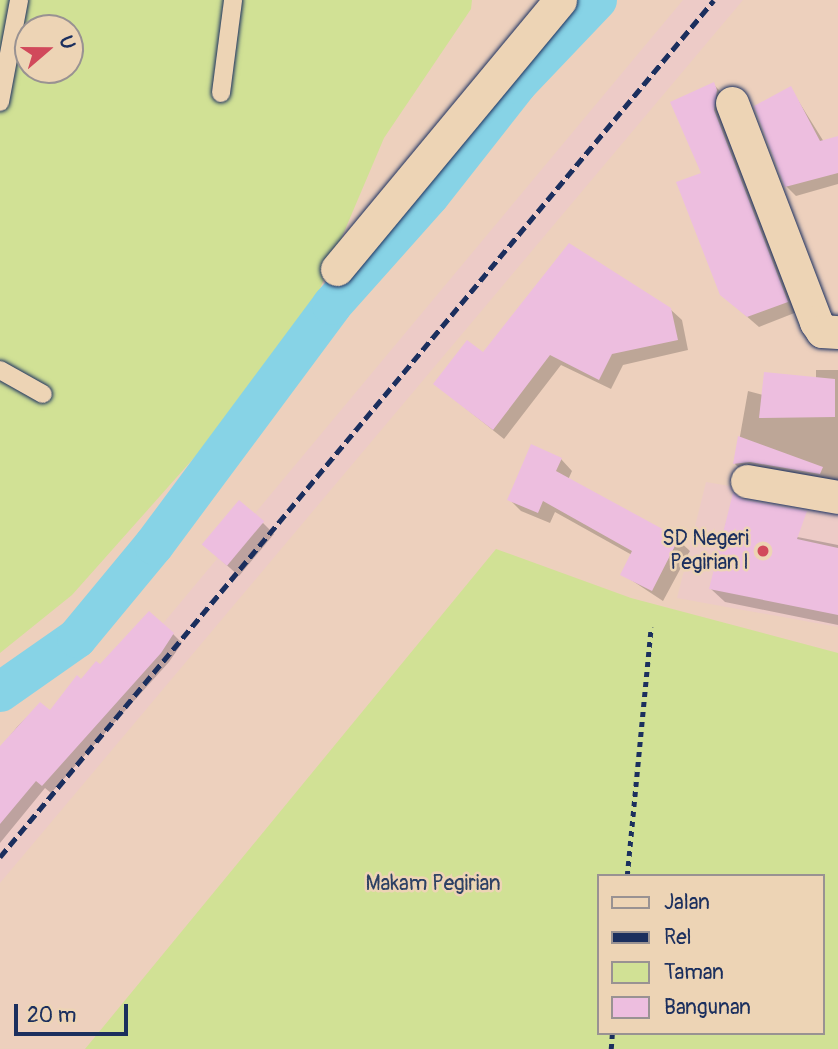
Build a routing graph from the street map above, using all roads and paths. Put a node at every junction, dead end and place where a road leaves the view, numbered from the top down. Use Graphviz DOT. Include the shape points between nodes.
graph roads {
  1 [pos="19,0"];
  2 [pos="233,0"];
  3 [pos="561,0"];
  4 [pos="221,93"];
  5 [pos="0,102"];
  6 [pos="732,103"];
  7 [pos="337,269"];
  8 [pos="838,332"];
  9 [pos="0,370"];
  10 [pos="43,394"];
  11 [pos="747,481"];
  12 [pos="838,497"];
  13 [pos="651,627"];
  14 [pos="627,874"];
  1 -- 5 [label="lane"];
  2 -- 4 [label="lane"];
  3 -- 7 [label="street"];
  6 -- 8 [label="street" via="816,322 822,331"];
  9 -- 10 [label="lane"];
  11 -- 12 [label="street"];
  13 -- 14 [label="path"];
}
